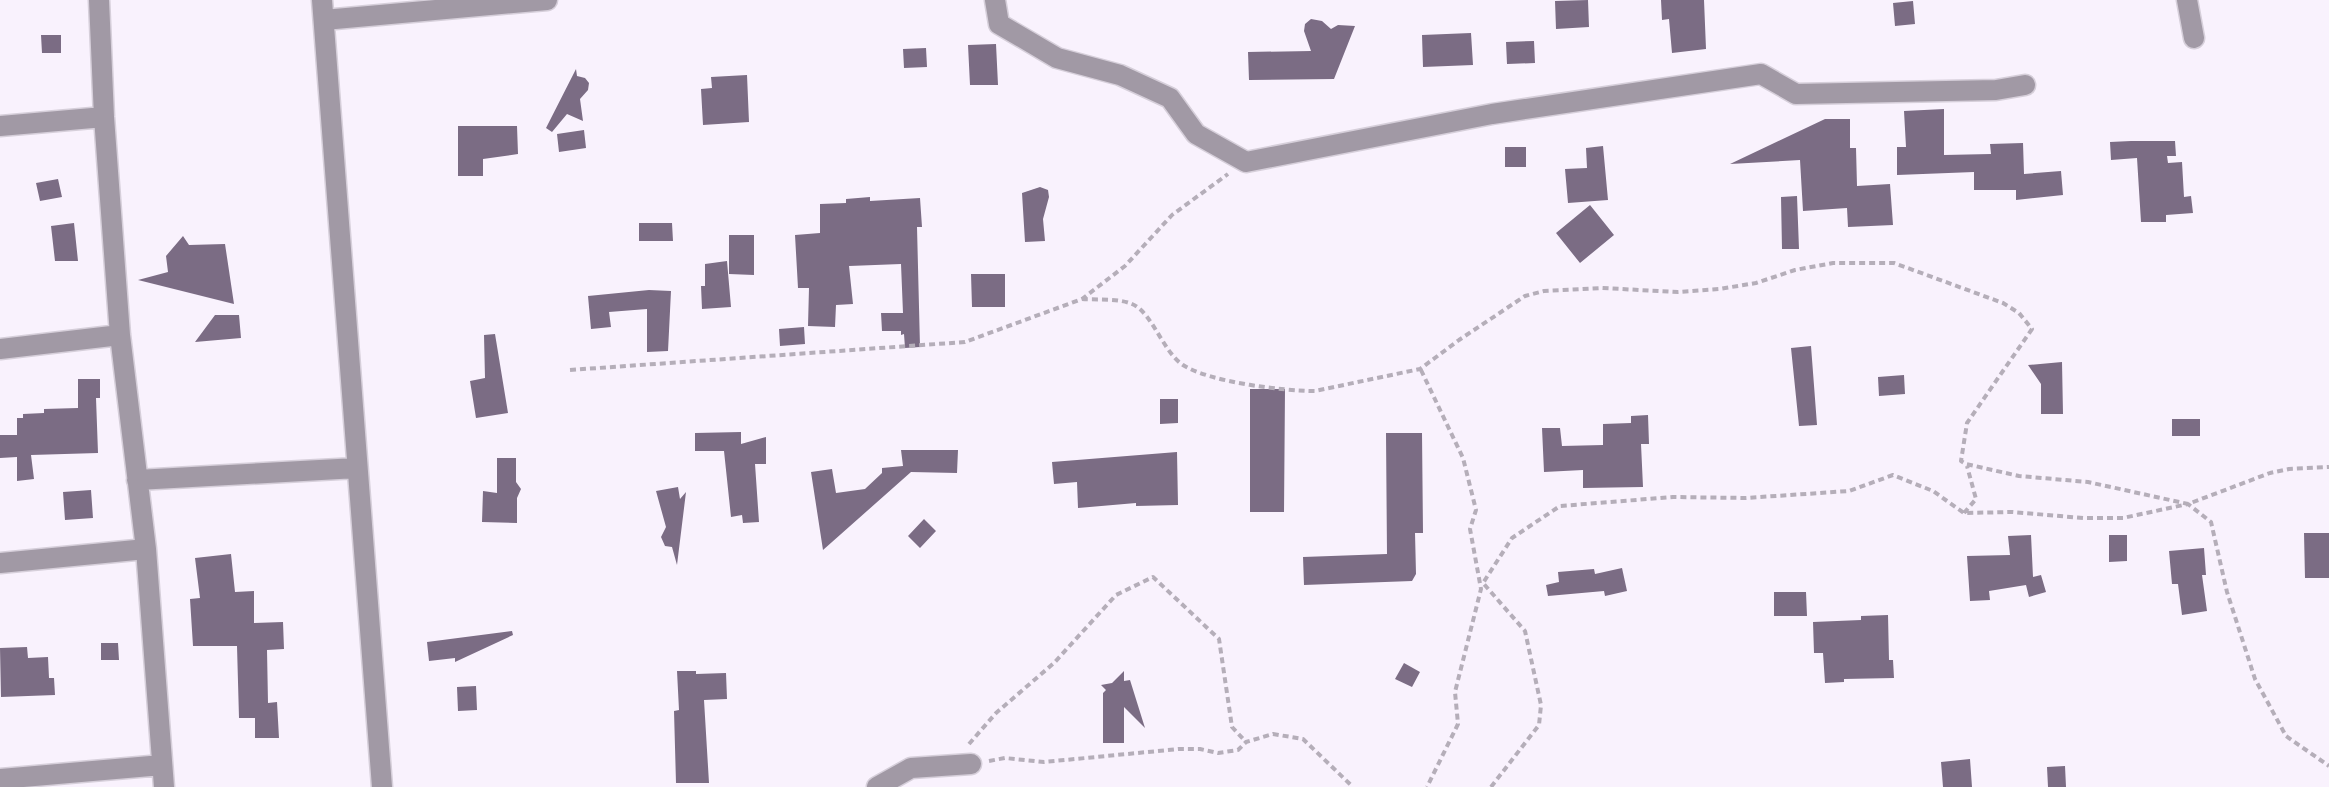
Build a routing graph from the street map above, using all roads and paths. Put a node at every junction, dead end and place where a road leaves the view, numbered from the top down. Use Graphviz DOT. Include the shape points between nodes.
graph roads {
  1 [pos="99,0"];
  2 [pos="547,0"];
  3 [pos="995,0"];
  4 [pos="2187,0"];
  5 [pos="323,10"];
  6 [pos="2194,38"];
  7 [pos="2025,85"];
  8 [pos="104,117"];
  9 [pos="0,126"];
  10 [pos="1246,162"];
  11 [pos="1082,299"];
  12 [pos="120,335"];
  13 [pos="0,349"];
  14 [pos="1420,369"];
  15 [pos="570,370"];
  16 [pos="1966,464"];
  17 [pos="2329,467"];
  18 [pos="357,468"];
  19 [pos="137,480"];
  20 [pos="2188,504"];
  21 [pos="1964,513"];
  22 [pos="146,549"];
  23 [pos="0,563"];
  24 [pos="1246,742"];
  25 [pos="962,764"];
  26 [pos="162,765"];
  27 [pos="2329,766"];
  28 [pos="0,779"];
  29 [pos="164,787"];
  30 [pos="382,787"];
  31 [pos="877,787"];
  32 [pos="1353,787"];
  33 [pos="1427,787"];
  34 [pos="1491,787"];
  1 -- 8 [label="street"];
  2 -- 5 [label="street"];
  3 -- 10 [label="street" via="999,24 1057,58 1120,75 1170,98 1196,134"];
  4 -- 6 [label="street"];
  5 -- 18 [label="street"];
  7 -- 10 [label="street" via="1796,94 1761,74 1492,114"];
  8 -- 9 [label="street"];
  8 -- 12 [label="street"];
  10 -- 11 [label="path" via="1172,215 1125,266"];
  11 -- 14 [label="path" via="1132,304 1182,364 1214,378 1315,391"];
  11 -- 15 [label="path" via="965,342"];
  12 -- 13 [label="street"];
  12 -- 19 [label="street"];
  14 -- 16 [label="path" via="1525,296 1544,291 1697,291 1756,283 1833,263 1894,263 2003,303 2032,329 1967,423 1961,461"];
  14 -- 33 [label="path" via="1463,458 1476,510 1470,529 1481,589 1455,692 1458,724"];
  16 -- 20 [label="path"];
  16 -- 21 [label="path" via="1976,499"];
  17 -- 20 [label="path" via="2270,473"];
  18 -- 19 [label="street"];
  18 -- 30 [label="street"];
  19 -- 22 [label="street"];
  20 -- 21 [label="path" via="2123,518"];
  20 -- 27 [label="path" via="2211,522 2255,679 2286,736"];
  21 -- 34 [label="path" via="1933,491 1893,475 1849,491 1560,506 1512,538 1483,583 1525,631 1541,705 1539,725"];
  22 -- 23 [label="street"];
  22 -- 26 [label="street"];
  24 -- 25 [label="path" via="1238,750 1218,753 1179,749"];
  24 -- 25 [label="path" via="1232,727 1219,639 1153,577 1116,595 1054,663 996,713"];
  24 -- 32 [label="path" via="1273,734 1303,739"];
  25 -- 31 [label="street" via="911,768"];
  26 -- 28 [label="street"];
  26 -- 29 [label="street"];
}
